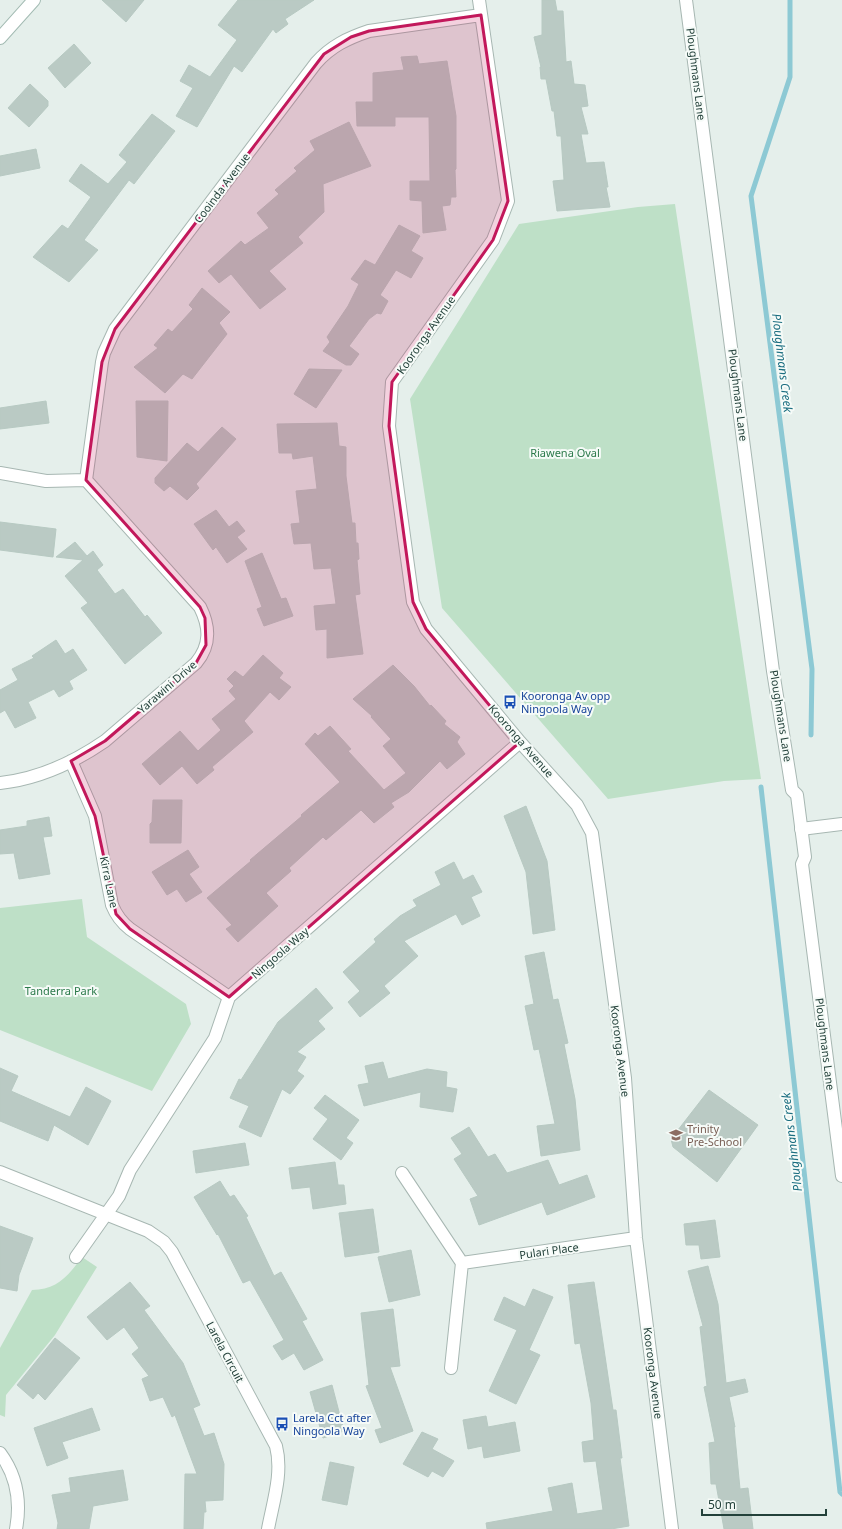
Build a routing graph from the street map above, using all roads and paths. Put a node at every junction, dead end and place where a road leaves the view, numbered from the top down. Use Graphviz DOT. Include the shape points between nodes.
graph roads {
  1 [pos="34,0"];
  2 [pos="479,0"];
  3 [pos="686,0"];
  4 [pos="481,15"];
  5 [pos="0,38"];
  6 [pos="0,473"];
  7 [pos="86,480"];
  8 [pos="520,742"];
  9 [pos="71,761"];
  10 [pos="0,783"];
  11 [pos="792,790"];
  12 [pos="842,824"];
  13 [pos="801,829"];
  14 [pos="802,864"];
  15 [pos="229,997"];
  16 [pos="0,1172"];
  17 [pos="402,1173"];
  18 [pos="842,1176"];
  19 [pos="105,1215"];
  20 [pos="636,1238"];
  21 [pos="76,1257"];
  22 [pos="462,1263"];
  23 [pos="451,1368"];
  24 [pos="0,1453"];
  25 [pos="16,1529"];
  26 [pos="268,1529"];
  27 [pos="672,1529"];
  1 -- 5 [label="street"];
  2 -- 4 [label="street, Kooronga Avenue"];
  3 -- 11 [label="street, Ploughmans Lane"];
  4 -- 7 [label="street, Cooinda Avenue" via="369,31 336,45 316,63 115,330 102,362"];
  4 -- 8 [label="street, Kooronga Avenue" via="508,201 493,240 392,382 389,426 413,602 426,629"];
  6 -- 7 [label="street" via="46,481"];
  7 -- 9 [label="street, Yarawini Drive" via="200,607 207,632 203,654 196,663 105,742"];
  8 -- 15 [label="street, Ningoola Way"];
  8 -- 20 [label="street, Kooronga Avenue" via="577,805 592,833 625,1078"];
  9 -- 10 [label="street, Yarawini Drive" via="36,776"];
  9 -- 15 [label="street, Kirra Lane" via="95,816 112,905 116,914 130,929"];
  11 -- 13 [label="street, Ploughmans Lane" via="797,795"];
  11 -- 14 [label="street, Ploughmans Lane" via="789,796 790,804 798,859"];
  12 -- 13 [label="street"];
  13 -- 14 [label="street, Ploughmans Lane" via="805,857"];
  14 -- 18 [label="street, Ploughmans Lane"];
  15 -- 19 [label="street, Ningoola Way" via="214,1038 130,1170 119,1196"];
  16 -- 19 [label="street, Larela Circuit"];
  17 -- 22 [label="street"];
  19 -- 21 [label="street"];
  19 -- 26 [label="street, Larela Circuit" via="148,1231 164,1242 172,1252 276,1446 279,1471"];
  20 -- 22 [label="street, Pulari Place"];
  20 -- 27 [label="street, Kooronga Avenue"];
  22 -- 23 [label="street"];
  24 -- 25 [label="street" via="18,1492"];
}
